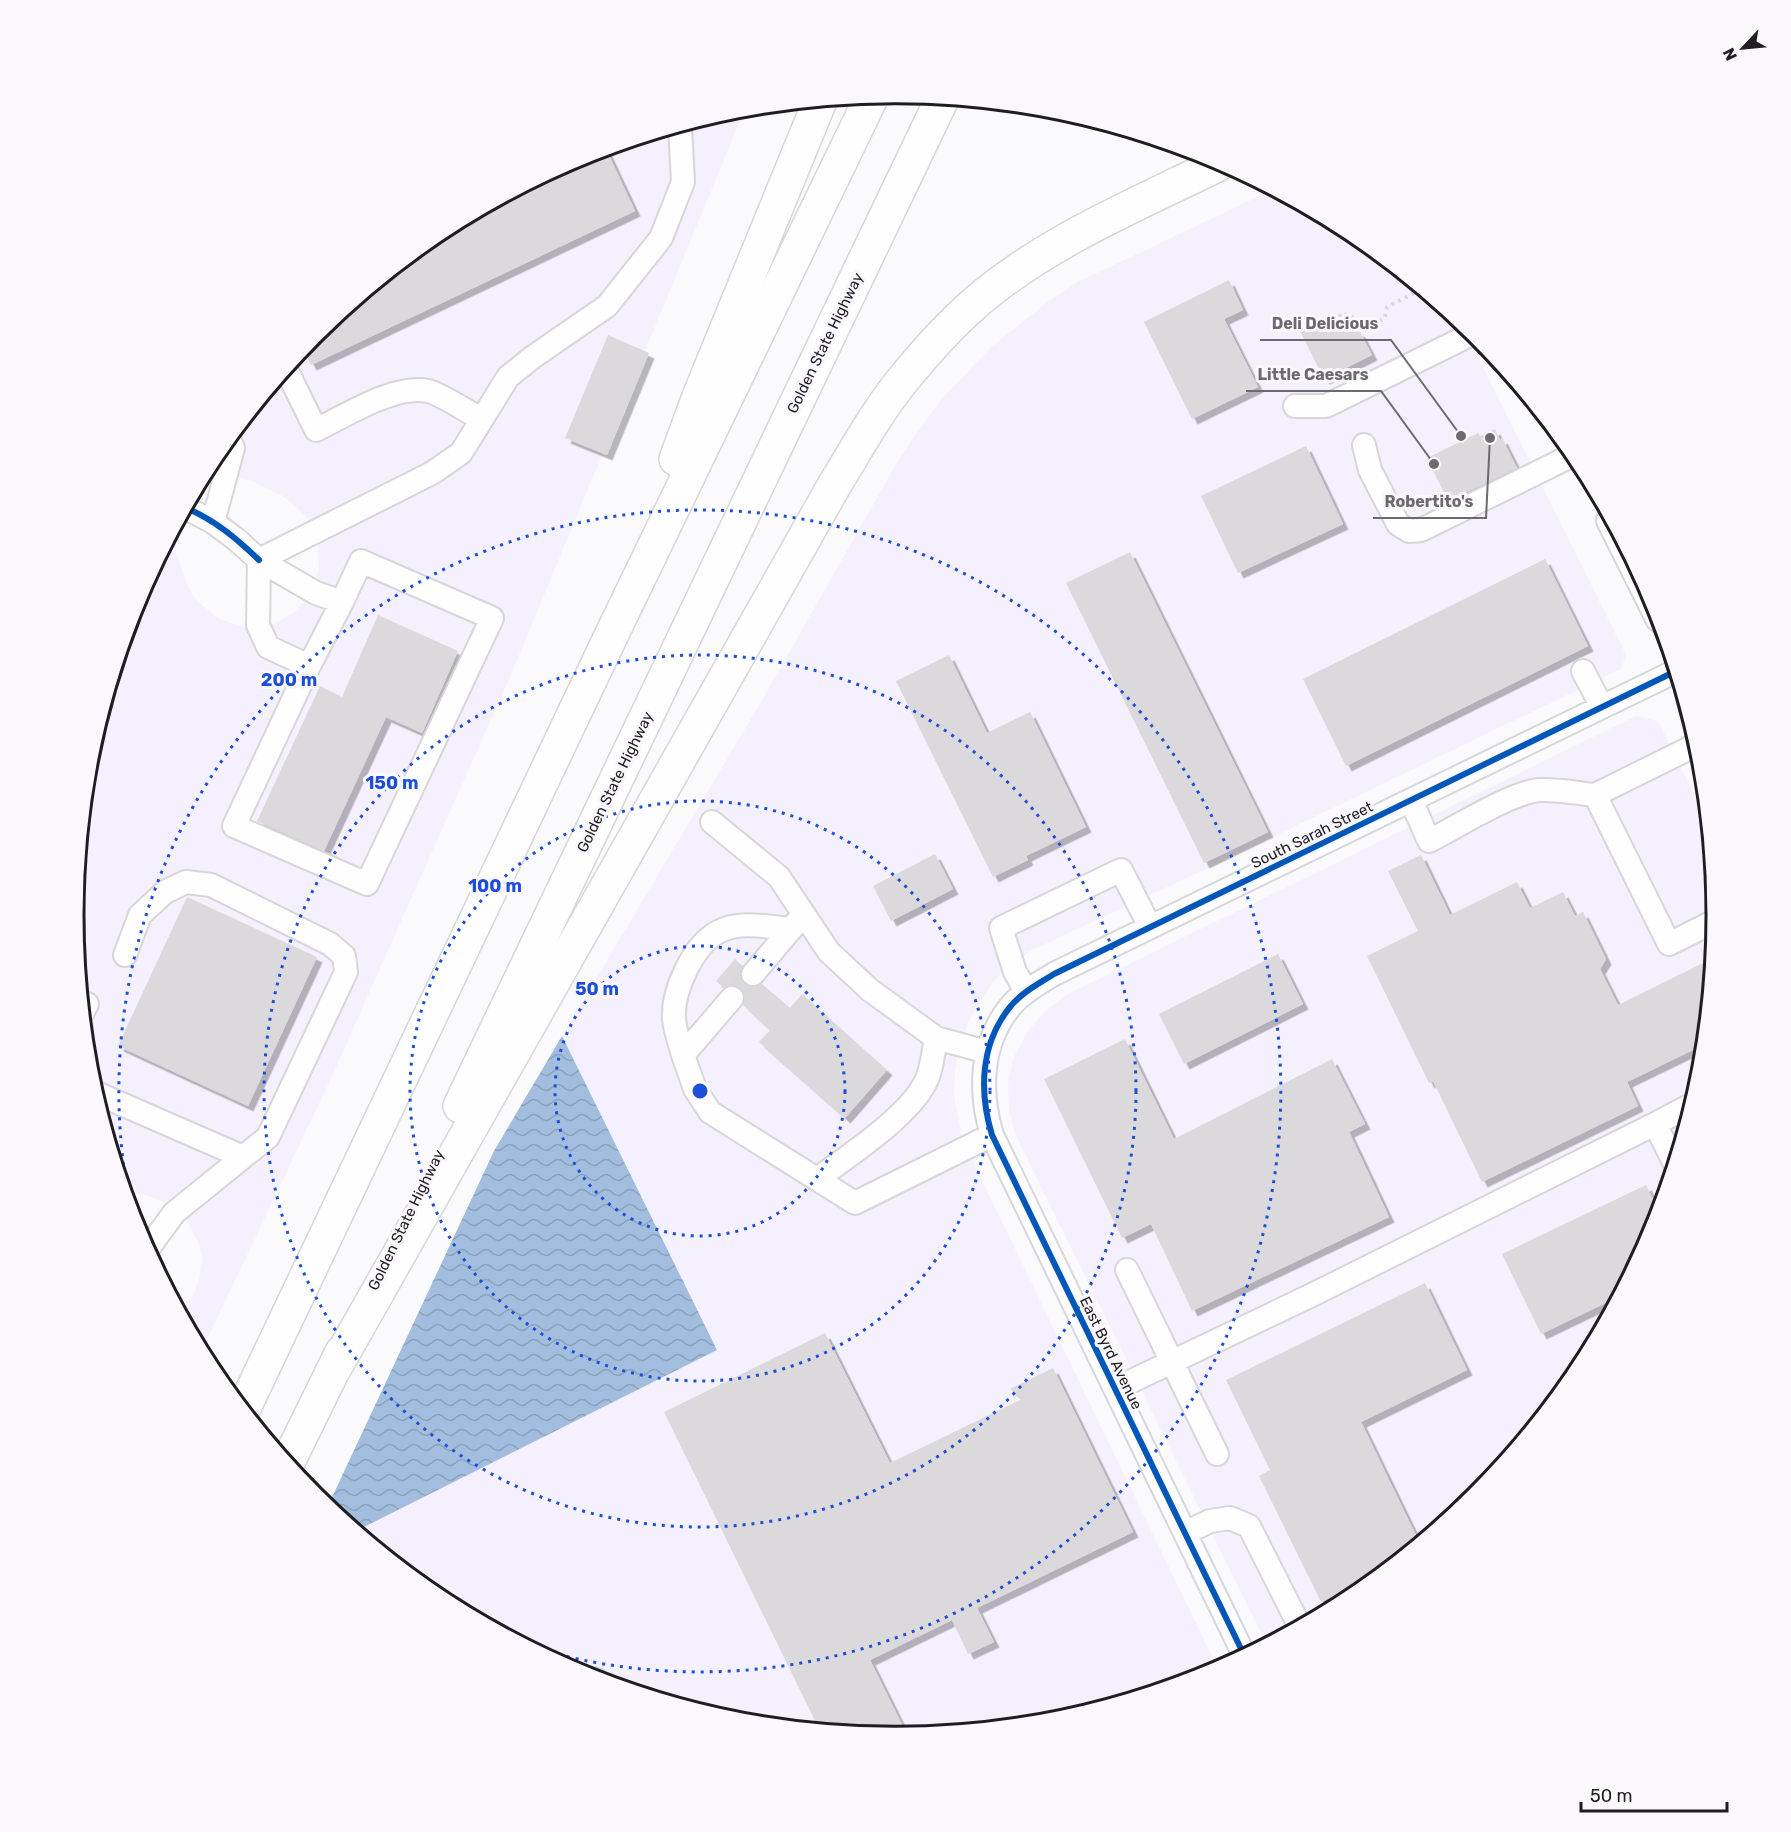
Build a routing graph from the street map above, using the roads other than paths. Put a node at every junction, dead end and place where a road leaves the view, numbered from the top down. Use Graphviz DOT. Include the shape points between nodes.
graph roads {
  1 [pos="868,105"];
  2 [pos="939,106"];
  3 [pos="817,108"];
  4 [pos="680,133"];
  5 [pos="1211,168"];
  6 [pos="1464,338"];
  7 [pos="290,376"];
  8 [pos="1295,405"];
  9 [pos="481,419"];
  10 [pos="1364,445"];
  11 [pos="233,449"];
  12 [pos="1565,459"];
  13 [pos="192,511"];
  14 [pos="213,522"];
  15 [pos="259,560"];
  16 [pos="342,602"];
  17 [pos="610,638"];
  18 [pos="309,666"];
  19 [pos="1583,670"];
  20 [pos="1670,674"];
  21 [pos="1602,707"];
  22 [pos="1689,749"];
  23 [pos="1595,795"];
  24 [pos="1411,800"];
  25 [pos="712,822"];
  26 [pos="797,922"];
  27 [pos="1707,925"];
  28 [pos="1149,927"];
  29 [pos="125,955"];
  30 [pos="753,974"];
  31 [pos="1026,991"];
  32 [pos="732,998"];
  33 [pos="936,1038"];
  34 [pos="987,1052"];
  35 [pos="683,1055"];
  36 [pos="105,1097"];
  37 [pos="1683,1109"];
  38 [pos="1655,1124"];
  39 [pos="992,1135"];
  40 [pos="1670,1155"];
  41 [pos="243,1157"];
  42 [pos="817,1179"];
  43 [pos="153,1242"];
  44 [pos="1127,1270"];
  45 [pos="1172,1362"];
  46 [pos="333,1371"];
  47 [pos="1115,1389"];
  48 [pos="247,1402"];
  49 [pos="1217,1454"];
  50 [pos="290,1456"];
  51 [pos="1185,1533"];
  52 [pos="1297,1621"];
  53 [pos="1241,1650"];
  1 -- 17 [label="highway"];
  2 -- 46 [label="highway, Golden State Highway"];
  3 -- 17 [label="highway" via="700,394"];
  4 -- 9 [label="street" via="683,182 661,238 607,306 508,377"];
  5 -- 46 [label="highway" via="1090,227 1011,276 953,326 900,383 829,495"];
  6 -- 8 [label="street" via="1326,406"];
  7 -- 9 [label="street" via="316,430 408,390 429,391"];
  9 -- 15 [label="street" via="461,453 432,473"];
  10 -- 12 [label="street" via="1370,470 1398,524 1409,531 1421,530"];
  11 -- 14 [label="street"];
  13 -- 14 [label="street"];
  14 -- 15 [label="street"];
  15 -- 16 [label="street" via="316,593"];
  15 -- 18 [label="street" via="258,625 268,647"];
  16 -- 18 [label="street"];
  16 -- 18 [label="street" via="361,561 492,618 367,884 234,826"];
  17 -- 48 [label="highway"];
  19 -- 21 [label="street"];
  20 -- 21 [label="street, South Sarah Street"];
  21 -- 24 [label="street, South Sarah Street"];
  22 -- 23 [label="street"];
  23 -- 24 [label="street" via="1556,790 1518,795 1429,841"];
  23 -- 27 [label="street" via="1670,944"];
  24 -- 28 [label="street, South Sarah Street"];
  25 -- 26 [label="street" via="779,877"];
  26 -- 30 [label="street"];
  26 -- 33 [label="street" via="862,982"];
  26 -- 35 [label="street" via="719,931 701,944 678,991 674,1018"];
  28 -- 31 [label="street, South Sarah Street"];
  28 -- 31 [label="street" via="1121,870 1001,928 1015,972"];
  29 -- 41 [label="street" via="141,915 165,892 186,882 211,885 330,944 344,956 346,972 268,1137"];
  31 -- 34 [label="street, South Sarah Street" via="1001,1020"];
  32 -- 35 [label="street"];
  33 -- 34 [label="street"];
  33 -- 42 [label="street" via="926,1082 911,1104"];
  34 -- 39 [label="street, East Byrd Avenue" via="983,1089"];
  35 -- 42 [label="street" via="695,1089 710,1112"];
  36 -- 41 [label="street"];
  37 -- 38 [label="street"];
  38 -- 40 [label="street"];
  38 -- 45 [label="street"];
  39 -- 42 [label="street" via="855,1203"];
  39 -- 47 [label="street, East Byrd Avenue"];
  41 -- 43 [label="street" via="174,1213"];
  44 -- 45 [label="street"];
  45 -- 47 [label="street"];
  45 -- 49 [label="street"];
  46 -- 50 [label="highway, Golden State Highway"];
  47 -- 51 [label="street, East Byrd Avenue"];
  51 -- 52 [label="street" via="1210,1521 1230,1518 1249,1526"];
  51 -- 53 [label="street, East Byrd Avenue"];
}
